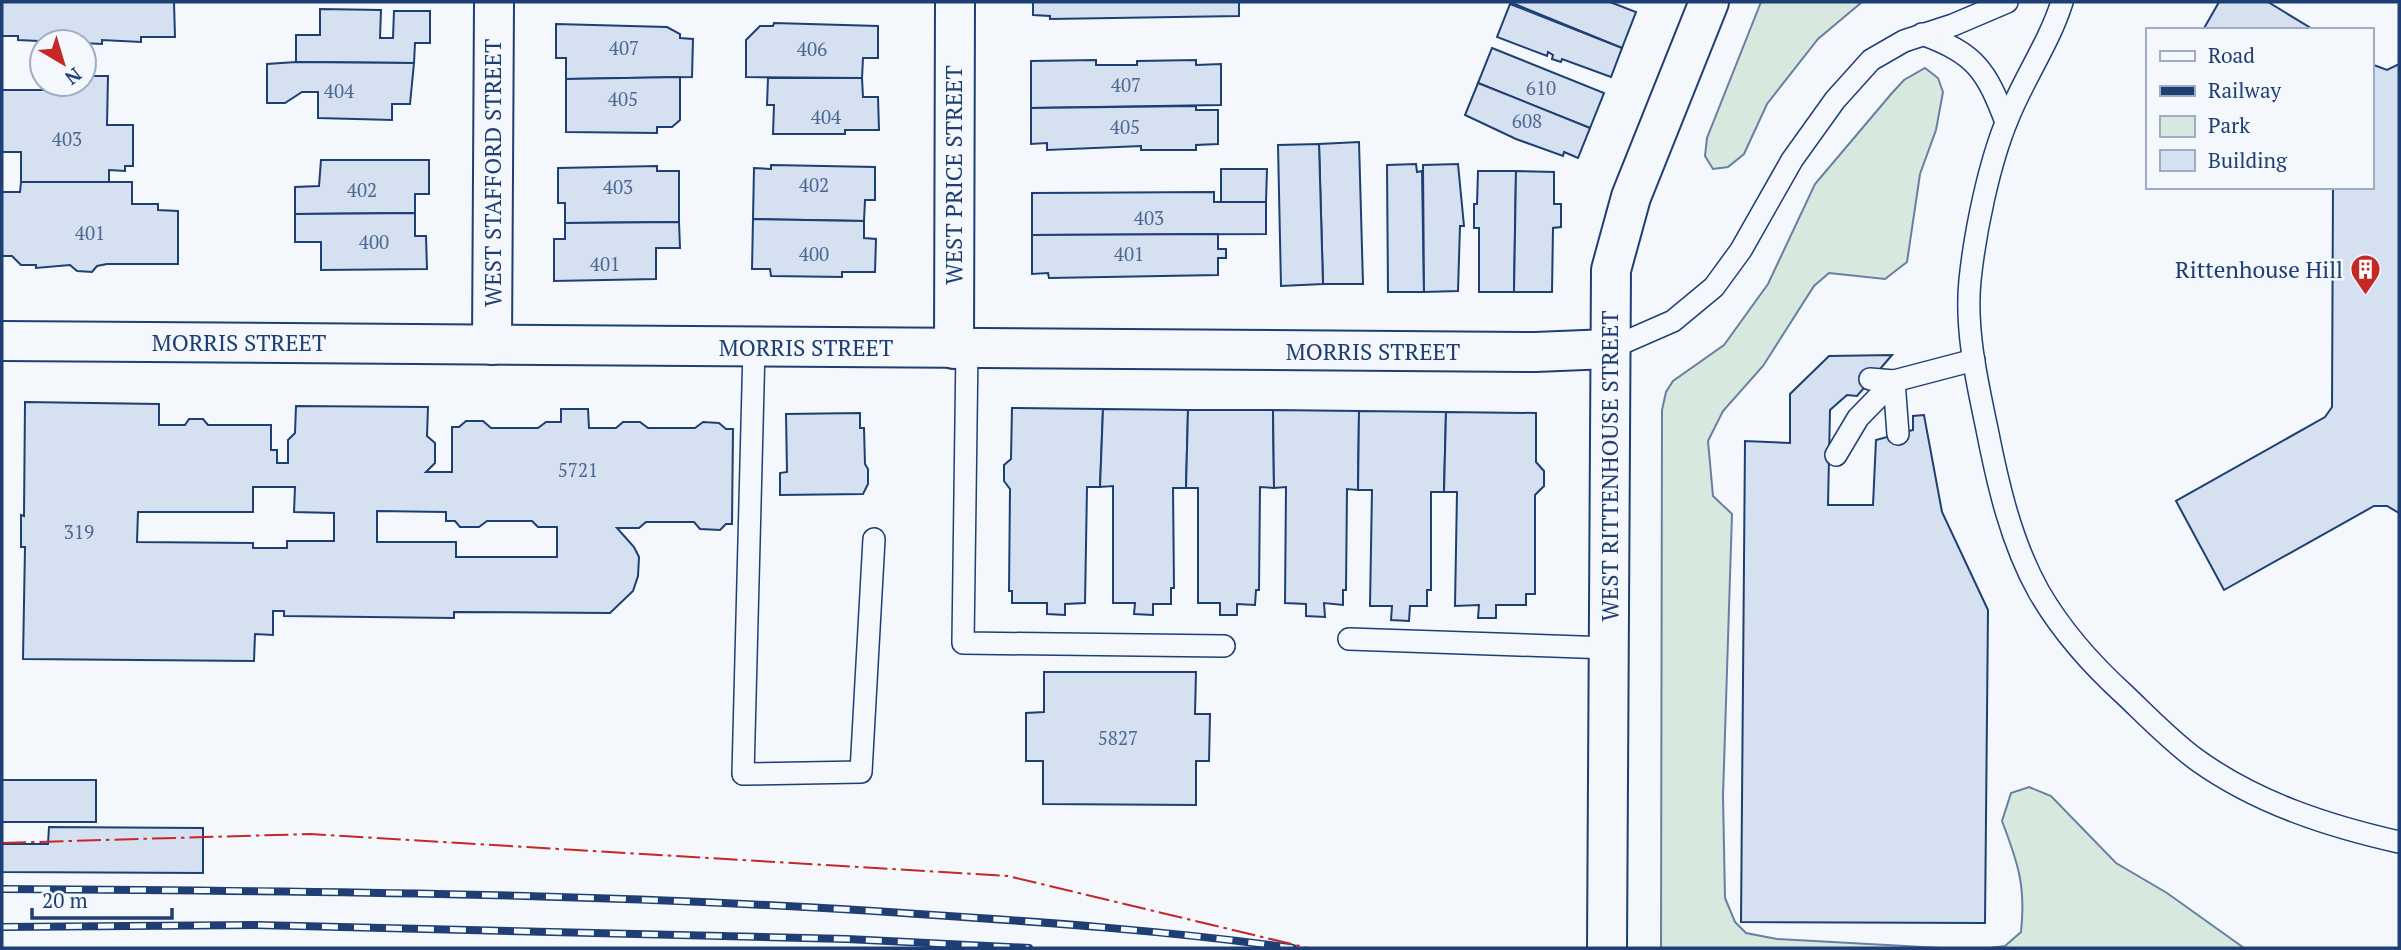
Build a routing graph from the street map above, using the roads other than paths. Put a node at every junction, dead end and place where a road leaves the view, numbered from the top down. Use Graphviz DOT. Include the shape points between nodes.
graph roads {
  1 [pos="494,2"];
  2 [pos="955,2"];
  3 [pos="1709,2"];
  4 [pos="2007,2"];
  5 [pos="2062,2"];
  6 [pos="1922,34"];
  7 [pos="2006,122"];
  8 [pos="2,341"];
  9 [pos="492,345"];
  10 [pos="754,348"];
  11 [pos="960,349"];
  12 [pos="1609,349"];
  13 [pos="1974,360"];
  14 [pos="1870,379"];
  15 [pos="1894,382"];
  16 [pos="1898,434"];
  17 [pos="1836,454"];
  18 [pos="874,539"];
  19 [pos="1349,639"];
  20 [pos="1224,646"];
  21 [pos="1609,648"];
  22 [pos="2399,842"];
  23 [pos="1607,948"];
  1 -- 9 [label="street, WEST STAFFORD STREET"];
  2 -- 11 [label="street, WEST PRICE STREET"];
  3 -- 12 [label="street, WEST RITTENHOUSE STREET" via="1618,237 1611,270"];
  4 -- 6 [label="lane"];
  5 -- 7 [label="lane"];
  6 -- 7 [label="lane" via="1949,44 1984,72"];
  6 -- 12 [label="lane" via="1871,60 1835,100 1792,160 1741,250 1714,287 1674,321"];
  7 -- 13 [label="lane" via="1976,239 1970,283"];
  8 -- 9 [label="street, MORRIS STREET"];
  9 -- 10 [label="street, MORRIS STREET"];
  10 -- 11 [label="street, MORRIS STREET"];
  10 -- 18 [label="lane" via="743,774 861,772"];
  11 -- 12 [label="street, MORRIS STREET"];
  11 -- 20 [label="lane" via="963,643"];
  12 -- 21 [label="street, WEST RITTENHOUSE STREET"];
  13 -- 15 [label="lane"];
  13 -- 22 [label="lane" via="1997,477 2023,559 2040,594 2108,679 2197,760 2248,791 2309,819"];
  14 -- 15 [label="lane"];
  15 -- 16 [label="lane"];
  15 -- 17 [label="lane" via="1858,418"];
  19 -- 21 [label="lane"];
  21 -- 23 [label="street, WEST RITTENHOUSE STREET"];
}
